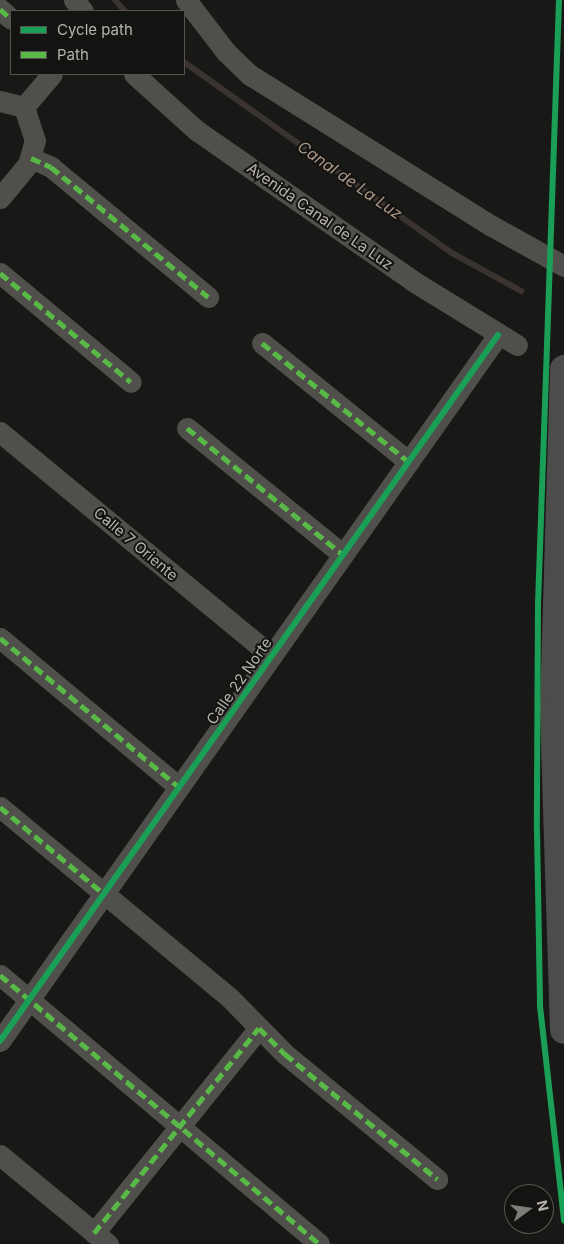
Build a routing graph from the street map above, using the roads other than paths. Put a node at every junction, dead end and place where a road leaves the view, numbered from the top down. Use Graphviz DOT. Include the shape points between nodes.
graph roads {
  1 [pos="74,0"];
  2 [pos="195,5"];
  3 [pos="0,10"];
  4 [pos="82,10"];
  5 [pos="10,18"];
  6 [pos="51,75"];
  7 [pos="135,75"];
  8 [pos="0,101"];
  9 [pos="24,107"];
  10 [pos="31,158"];
  11 [pos="0,198"];
  12 [pos="564,266"];
  13 [pos="0,273"];
  14 [pos="208,298"];
  15 [pos="498,335"];
  16 [pos="262,343"];
  17 [pos="517,345"];
  18 [pos="564,369"];
  19 [pos="131,382"];
  20 [pos="187,428"];
  21 [pos="0,432"];
  22 [pos="409,462"];
  23 [pos="343,555"];
  24 [pos="0,638"];
  25 [pos="272,656"];
  26 [pos="179,787"];
  27 [pos="0,807"];
  28 [pos="104,894"];
  29 [pos="0,975"];
  30 [pos="29,1001"];
  31 [pos="259,1028"];
  32 [pos="564,1030"];
  33 [pos="0,1041"];
  34 [pos="179,1128"];
  35 [pos="0,1155"];
  36 [pos="437,1179"];
  37 [pos="101,1238"];
  38 [pos="319,1244"];
  1 -- 4 [label="street"];
  2 -- 12 [label="street" via="226,52 250,75 492,226"];
  3 -- 5 [label="street"];
  6 -- 9 [label="street"];
  7 -- 15 [label="street, Avenida Canal de La Luz" via="196,130 405,276"];
  8 -- 9 [label="street"];
  9 -- 10 [label="street" via="34,132"];
  10 -- 11 [label="street"];
  10 -- 14 [label="street" via="51,167"];
  13 -- 19 [label="street"];
  15 -- 17 [label="street, Avenida Canal de La Luz"];
  15 -- 22 [label="street, Calle 22 Norte"];
  16 -- 22 [label="street"];
  18 -- 32 [label="main road" via="554,712"];
  20 -- 23 [label="street"];
  21 -- 25 [label="street, Calle 7 Oriente"];
  22 -- 23 [label="street, Calle 22 Norte"];
  23 -- 25 [label="street, Calle 22 Norte"];
  24 -- 26 [label="street"];
  25 -- 26 [label="street, Calle 22 Norte"];
  26 -- 28 [label="street, Calle 22 Norte"];
  27 -- 28 [label="street"];
  28 -- 30 [label="street, Calle 22 Norte"];
  28 -- 31 [label="street" via="230,998"];
  29 -- 30 [label="street"];
  30 -- 33 [label="street, Calle 22 Norte"];
  30 -- 34 [label="street"];
  31 -- 34 [label="street"];
  31 -- 36 [label="street" via="285,1054"];
  34 -- 37 [label="street"];
  34 -- 38 [label="street"];
  35 -- 37 [label="street"];
}
